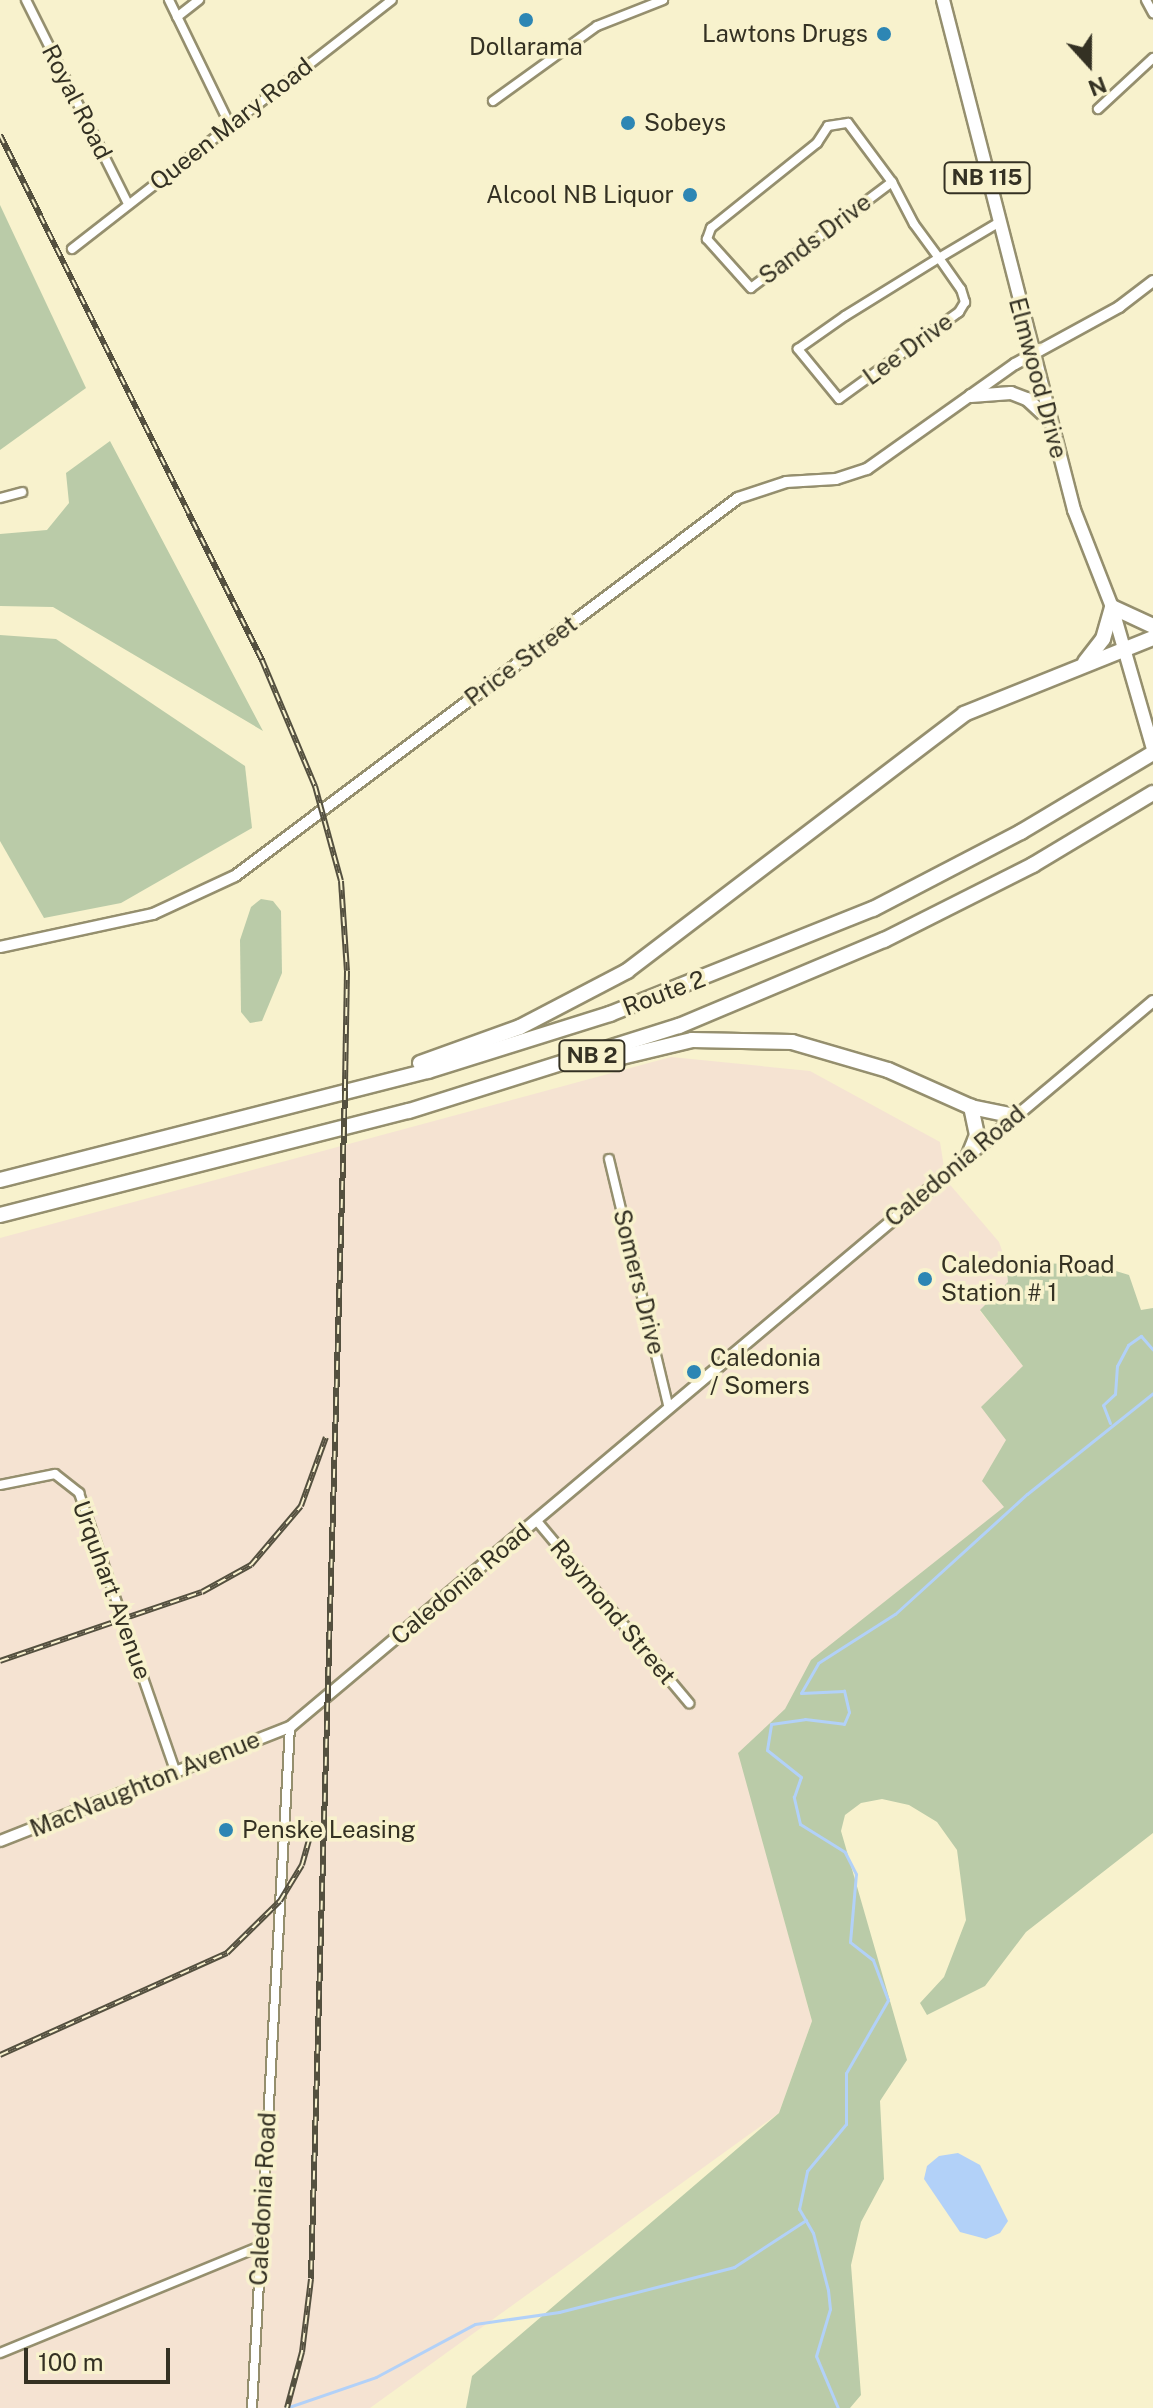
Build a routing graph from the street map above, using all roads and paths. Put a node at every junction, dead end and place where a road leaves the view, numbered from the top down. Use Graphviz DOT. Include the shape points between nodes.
graph roads {
  1 [pos="26,0"];
  2 [pos="169,0"];
  3 [pos="199,0"];
  4 [pos="392,0"];
  5 [pos="663,0"];
  6 [pos="943,0"];
  7 [pos="1146,0"];
  8 [pos="1153,13"];
  9 [pos="177,17"];
  10 [pos="1153,58"];
  11 [pos="493,101"];
  12 [pos="1098,109"];
  13 [pos="230,125"];
  14 [pos="892,182"];
  15 [pos="128,204"];
  16 [pos="998,223"];
  17 [pos="72,249"];
  18 [pos="939,258"];
  19 [pos="1153,281"];
  20 [pos="1031,356"];
  21 [pos="971,396"];
  22 [pos="1051,425"];
  23 [pos="22,492"];
  24 [pos="0,498"];
  25 [pos="1112,607"];
  26 [pos="1153,626"];
  27 [pos="1153,638"];
  28 [pos="1124,649"];
  29 [pos="1082,665"];
  30 [pos="1153,751"];
  31 [pos="1150,795"];
  32 [pos="0,947"];
  33 [pos="1153,1001"];
  34 [pos="530,1075"];
  35 [pos="369,1085"];
  36 [pos="971,1107"];
  37 [pos="1015,1116"];
  38 [pos="969,1155"];
  39 [pos="609,1159"];
  40 [pos="0,1180"];
  41 [pos="0,1215"];
  42 [pos="668,1405"];
  43 [pos="0,1485"];
  44 [pos="536,1520"];
  45 [pos="689,1703"];
  46 [pos="290,1727"];
  47 [pos="175,1770"];
  48 [pos="0,1841"];
  49 [pos="259,2247"];
  50 [pos="0,2353"];
  51 [pos="252,2408"];
  1 -- 15 [label="street, Royal Road"];
  2 -- 9 [label="street"];
  3 -- 9 [label="street"];
  4 -- 13 [label="street, Queen Mary Road"];
  5 -- 11 [label="street" via="597,26"];
  6 -- 16 [label="main road, Elmwood Drive / NB 115"];
  7 -- 8 [label="street"];
  9 -- 13 [label="street"];
  10 -- 12 [label="street"];
  13 -- 15 [label="street, Queen Mary Road"];
  14 -- 14 [label="street, Sands Drive" via="848,123 828,126 817,143 711,228 707,239 751,288"];
  14 -- 18 [label="street"];
  15 -- 17 [label="street, Queen Mary Road"];
  16 -- 18 [label="street"];
  16 -- 20 [label="main road, Elmwood Drive / NB 115"];
  18 -- 18 [label="street, Lee Drive" via="961,289 965,302 959,312 839,399 798,349"];
  19 -- 20 [label="street, Price Street" via="1119,307"];
  20 -- 21 [label="street, Price Street"];
  20 -- 22 [label="main road, Elmwood Drive / NB 115"];
  21 -- 22 [label="main road" via="1011,393 1041,410"];
  21 -- 32 [label="street, Price Street" via="867,469 836,479 763,487 738,498 235,876 153,914 98,930"];
  22 -- 25 [label="main road, Elmwood Drive / NB 115" via="1074,510"];
  23 -- 24 [label="street"];
  25 -- 26 [label="highway"];
  25 -- 28 [label="main road, Elmwood Drive / NB 115"];
  25 -- 29 [label="highway" via="1103,639"];
  27 -- 28 [label="highway"];
  28 -- 29 [label="highway"];
  28 -- 30 [label="main road, Elmwood Drive / NB 115"];
  29 -- 35 [label="highway" via="987,704 934,733 669,942 588,995"];
  30 -- 35 [label="highway, Route 2 / NB 2" via="947,872 814,934 549,1035"];
  31 -- 34 [label="highway, Route 2 / NB 2" via="1033,865 884,940 679,1026"];
  33 -- 37 [label="street, Caledonia Road"];
  34 -- 36 [label="highway" via="692,1040 764,1039 818,1048 877,1067"];
  34 -- 41 [label="highway, Route 2 / NB 2"];
  35 -- 40 [label="highway, Route 2 / NB 2"];
  36 -- 37 [label="highway"];
  36 -- 38 [label="highway" via="977,1135"];
  37 -- 38 [label="street, Caledonia Road"];
  38 -- 42 [label="street, Caledonia Road"];
  39 -- 42 [label="street, Somers Drive"];
  42 -- 44 [label="street, Caledonia Road"];
  43 -- 47 [label="street, Urquhart Avenue" via="55,1474 79,1493"];
  44 -- 45 [label="street, Raymond Street"];
  44 -- 46 [label="street, Caledonia Road"];
  46 -- 47 [label="street, MacNaughton Avenue"];
  46 -- 49 [label="street, Caledonia Road"];
  47 -- 48 [label="street, MacNaughton Avenue"];
  49 -- 50 [label="street"];
  49 -- 51 [label="street, Caledonia Road"];
}
